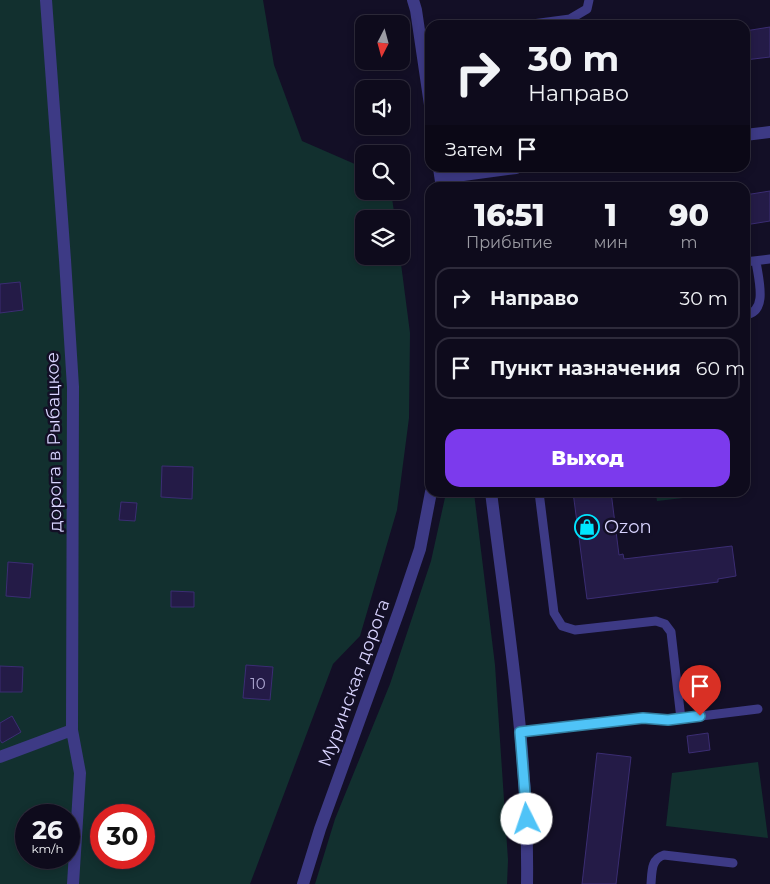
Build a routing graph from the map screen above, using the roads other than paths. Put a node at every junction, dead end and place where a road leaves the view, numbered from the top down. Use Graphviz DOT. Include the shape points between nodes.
graph roads {
  1 [pos="46,0"];
  2 [pos="413,0"];
  3 [pos="589,0"];
  4 [pos="563,20"];
  5 [pos="425,38"];
  6 [pos="770,132"];
  7 [pos="750,134"];
  8 [pos="486,172"];
  9 [pos="440,178"];
  10 [pos="770,259"];
  11 [pos="756,261"];
  12 [pos="750,262"];
  13 [pos="750,315"];
  14 [pos="430,497"];
  15 [pos="492,497"];
  16 [pos="541,497"];
  17 [pos="758,710"];
  18 [pos="681,719"];
  19 [pos="72,730"];
  20 [pos="520,732"];
  21 [pos="0,757"];
  22 [pos="733,863"];
  23 [pos="73,884"];
  24 [pos="303,884"];
  25 [pos="527,884"];
  26 [pos="650,884"];
  1 -- 19 [label="street, дорога в Рыбацкое" via="73,387"];
  2 -- 5 [label="street"];
  3 -- 4 [label="lane" via="587,9"];
  6 -- 7 [label="street"];
  8 -- 9 [label="street"];
  10 -- 11 [label="lane"];
  11 -- 12 [label="lane"];
  11 -- 13 [label="lane" via="760,301 758,310"];
  14 -- 24 [label="street, Муринская дорога" via="417,557"];
  15 -- 20 [label="street"];
  16 -- 18 [label="lane" via="554,614 562,626 575,630 656,621 666,624 671,632"];
  17 -- 18 [label="lane"];
  18 -- 20 [label="lane" via="643,718"];
  19 -- 21 [label="street"];
  19 -- 23 [label="street, дорога в Рыбацкое" via="80,773"];
  20 -- 25 [label="street" via="528,838"];
  22 -- 26 [label="lane" via="664,855 657,857 653,864"];
}
